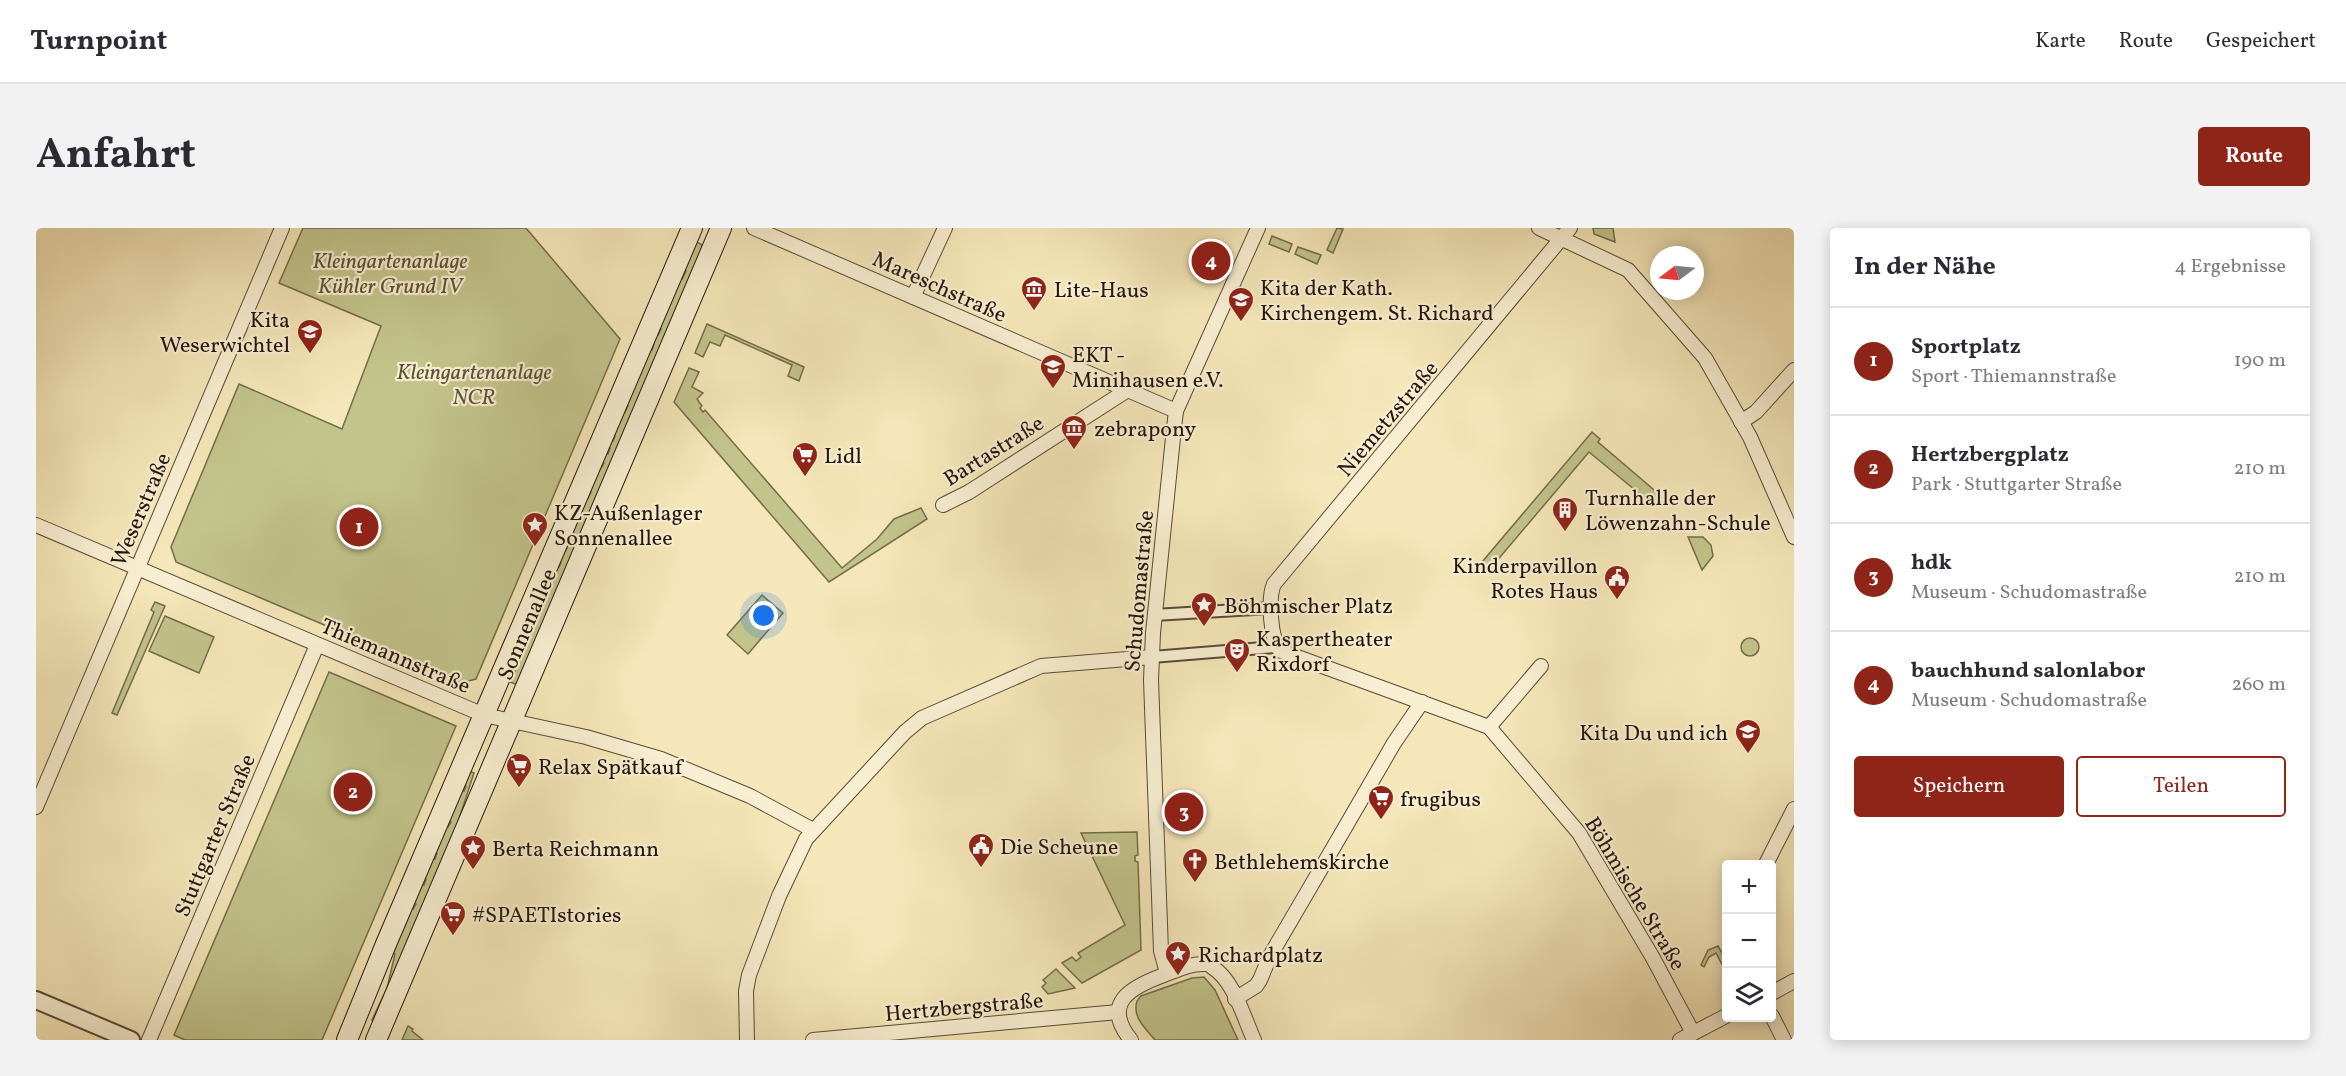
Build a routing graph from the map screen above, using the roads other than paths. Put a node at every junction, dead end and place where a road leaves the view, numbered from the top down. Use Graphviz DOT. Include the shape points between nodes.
graph roads {
  1 [pos="282,228"];
  2 [pos="692,228"];
  3 [pos="721,228"];
  4 [pos="754,228"];
  5 [pos="945,228"];
  6 [pos="1258,228"];
  7 [pos="1539,228"];
  8 [pos="1566,233"];
  9 [pos="913,297"];
  10 [pos="1794,370"];
  11 [pos="1126,391"];
  12 [pos="1176,411"];
  13 [pos="1741,422"];
  14 [pos="943,505"];
  15 [pos="36,525"];
  16 [pos="1794,537"];
  17 [pos="137,569"];
  18 [pos="1271,608"];
  19 [pos="1155,615"];
  20 [pos="317,645"];
  21 [pos="1276,647"];
  22 [pos="1152,657"];
  23 [pos="1541,666"];
  24 [pos="1422,702"];
  25 [pos="484,715"];
  26 [pos="511,722"];
  27 [pos="1489,727"];
  28 [pos="36,807"];
  29 [pos="1794,809"];
  30 [pos="813,830"];
  31 [pos="1769,860"];
  32 [pos="1167,974"];
  33 [pos="1794,981"];
  34 [pos="1776,991"];
  35 [pos="1235,999"];
  36 [pos="36,1000"];
  37 [pos="1118,1012"];
  38 [pos="1722,1018"];
  39 [pos="1775,1022"];
  40 [pos="1693,1033"];
  41 [pos="131,1040"];
  42 [pos="149,1040"];
  43 [pos="347,1040"];
  44 [pos="375,1040"];
  45 [pos="747,1040"];
  46 [pos="813,1040"];
  47 [pos="1131,1040"];
  48 [pos="1254,1040"];
  49 [pos="1680,1040"];
  50 [pos="1784,1040"];
  1 -- 17 [label="street, Weserstraße"];
  2 -- 25 [label="main road, Sonnenallee"];
  3 -- 26 [label="main road, Sonnenallee"];
  4 -- 9 [label="street, Mareschstraße"];
  5 -- 9 [label="street"];
  6 -- 12 [label="street, Schudomastraße"];
  7 -- 8 [label="street"];
  8 -- 13 [label="street" via="1637,279 1705,358"];
  8 -- 18 [label="street, Niemetzstraße" via="1274,584"];
  9 -- 11 [label="street, Mareschstraße"];
  10 -- 13 [label="street" via="1756,412"];
  11 -- 12 [label="street, Mareschstraße"];
  11 -- 14 [label="street, Bartastraße"];
  12 -- 19 [label="street, Schudomastraße"];
  13 -- 16 [label="street"];
  15 -- 17 [label="street, Thiemannstraße"];
  17 -- 20 [label="street, Thiemannstraße"];
  17 -- 28 [label="street, Weserstraße"];
  18 -- 19 [label="street"];
  18 -- 21 [label="street, Niemetzstraße"];
  19 -- 22 [label="street, Schudomastraße"];
  20 -- 25 [label="street, Thiemannstraße"];
  20 -- 42 [label="street, Stuttgarter Straße"];
  21 -- 22 [label="street, Böhmische Straße"];
  21 -- 24 [label="street, Böhmische Straße"];
  22 -- 30 [label="street, Böhmische Straße" via="1041,666 930,714 905,732"];
  22 -- 32 [label="street, Schudomastraße" via="1161,940"];
  23 -- 27 [label="street"];
  24 -- 27 [label="street, Böhmische Straße"];
  24 -- 35 [label="street" via="1394,742 1270,956 1260,980"];
  25 -- 26 [label="street, Thiemannstraße"];
  25 -- 43 [label="main road, Sonnenallee"];
  26 -- 30 [label="street, Thiemannstraße" via="586,737 661,759 750,796"];
  26 -- 44 [label="main road, Sonnenallee"];
  27 -- 40 [label="street, Böhmische Straße" via="1579,832"];
  29 -- 31 [label="street"];
  30 -- 45 [label="street, Böhmische Straße" via="799,849 749,975"];
  32 -- 35 [label="street" via="1191,965 1209,965 1222,974"];
  32 -- 37 [label="street" via="1131,990"];
  33 -- 34 [label="street"];
  35 -- 48 [label="street"];
  36 -- 41 [label="street"];
  37 -- 46 [label="street, Hertzbergstraße"];
  37 -- 47 [label="street" via="1121,1027"];
  38 -- 40 [label="street"];
  39 -- 50 [label="street"];
  40 -- 49 [label="street"];
}
